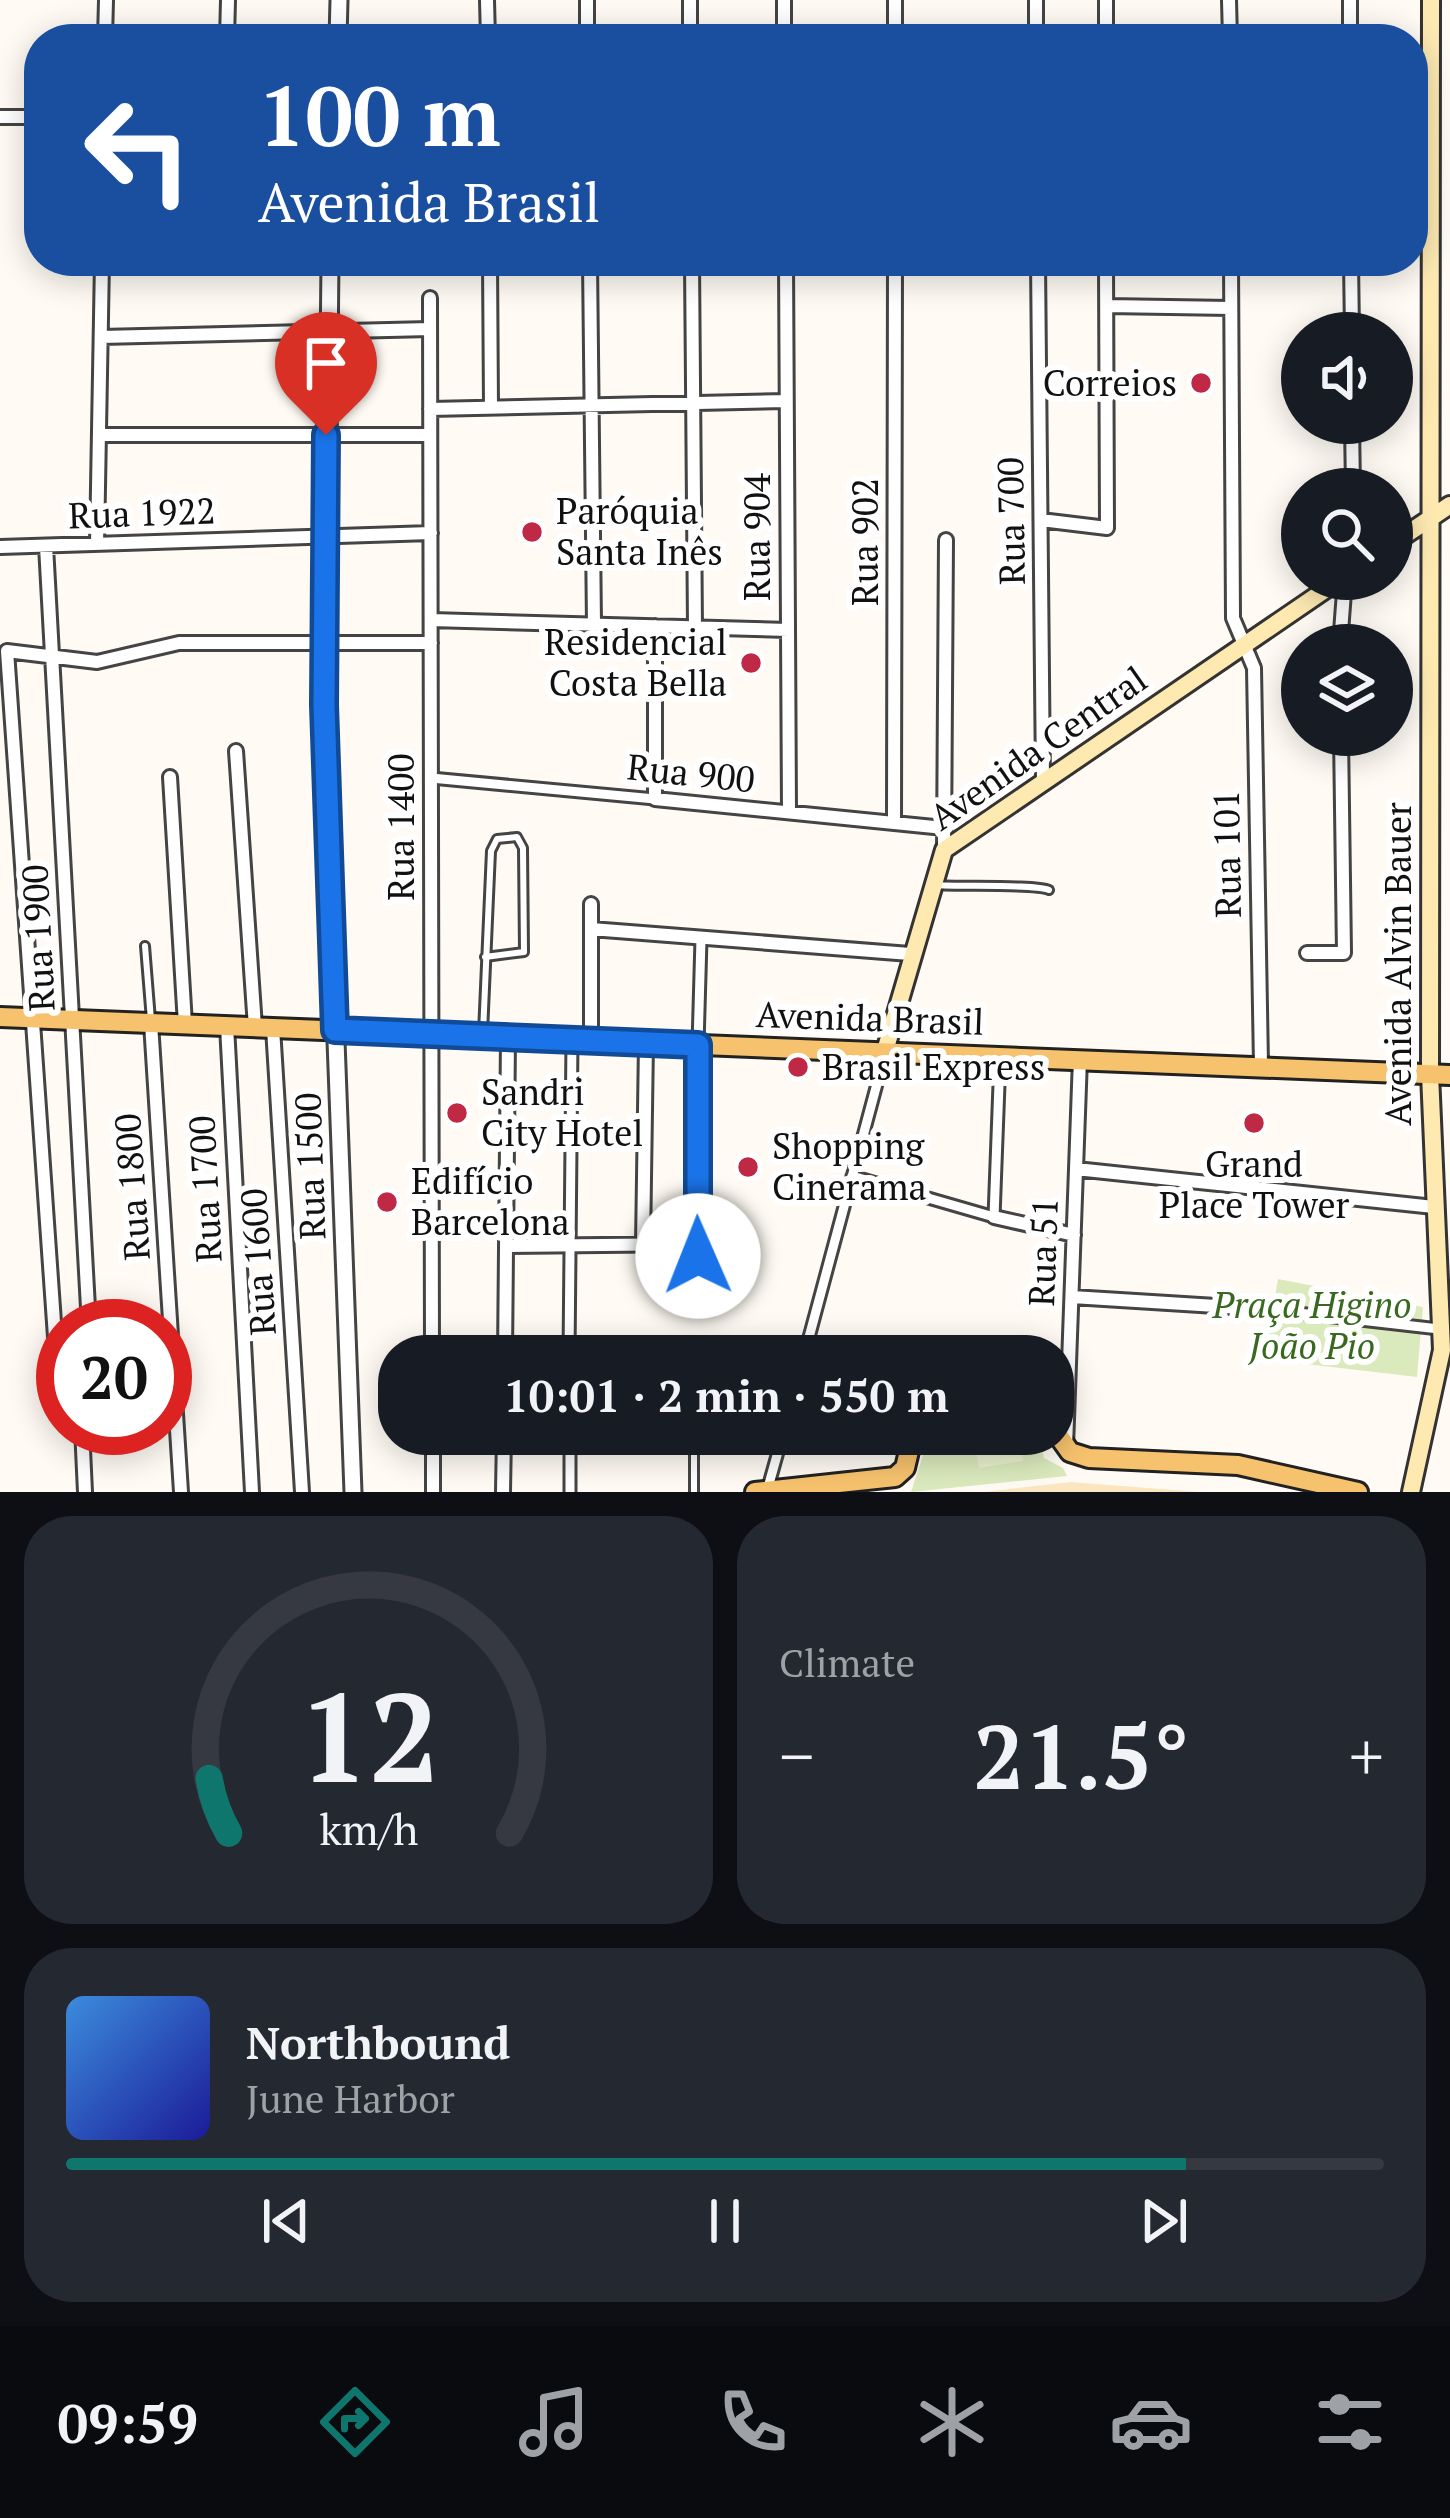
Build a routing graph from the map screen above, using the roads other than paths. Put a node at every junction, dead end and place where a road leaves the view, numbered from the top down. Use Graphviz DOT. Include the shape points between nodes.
graph roads {
  1 [pos="1431,0"];
  2 [pos="102,276"];
  3 [pos="329,276"];
  4 [pos="490,276"];
  5 [pos="590,276"];
  6 [pos="692,276"];
  7 [pos="785,276"];
  8 [pos="895,276"];
  9 [pos="1038,276"];
  10 [pos="1106,276"];
  11 [pos="1231,276"];
  12 [pos="1351,276"];
  13 [pos="430,298"];
  14 [pos="1107,306"];
  15 [pos="1232,308"];
  16 [pos="1352,312"];
  17 [pos="430,329"];
  18 [pos="326,332"];
  19 [pos="100,337"];
  20 [pos="786,401"];
  21 [pos="693,403"];
  22 [pos="592,406"];
  23 [pos="491,408"];
  24 [pos="430,409"];
  25 [pos="100,435"];
  26 [pos="326,435"];
  27 [pos="430,435"];
  28 [pos="1450,505"];
  29 [pos="1431,518"];
  30 [pos="1041,520"];
  31 [pos="1413,530"];
  32 [pos="431,533"];
  33 [pos="325,537"];
  34 [pos="946,540"];
  35 [pos="98,544"];
  36 [pos="46,546"];
  37 [pos="0,547"];
  38 [pos="1311,600"];
  39 [pos="431,620"];
  40 [pos="594,625"];
  41 [pos="655,626"];
  42 [pos="695,628"];
  43 [pos="788,630"];
  44 [pos="324,643"];
  45 [pos="431,643"];
  46 [pos="1244,644"];
  47 [pos="51,654"];
  48 [pos="236,751"];
  49 [pos="1341,756"];
  50 [pos="170,777"];
  51 [pos="431,778"];
  52 [pos="1043,781"];
  53 [pos="655,800"];
  54 [pos="789,812"];
  55 [pos="894,823"];
  56 [pos="944,828"];
  57 [pos="944,850"];
  58 [pos="931,884"];
  59 [pos="1048,890"];
  60 [pos="591,904"];
  61 [pos="591,929"];
  62 [pos="701,939"];
  63 [pos="145,946"];
  64 [pos="1307,952"];
  65 [pos="910,954"];
  66 [pos="484,957"];
  67 [pos="0,1016"];
  68 [pos="34,1018"];
  69 [pos="73,1020"];
  70 [pos="151,1023"];
  71 [pos="185,1024"];
  72 [pos="227,1026"];
  73 [pos="264,1027"];
  74 [pos="335,1030"];
  75 [pos="432,1034"];
  76 [pos="483,1036"];
  77 [pos="508,1038"];
  78 [pos="581,1041"];
  79 [pos="646,1043"];
  80 [pos="698,1045"];
  81 [pos="885,1051"];
  82 [pos="1000,1055"];
  83 [pos="1080,1058"];
  84 [pos="1261,1065"];
  85 [pos="1440,1074"];
  86 [pos="1076,1169"];
  87 [pos="852,1176"];
  88 [pos="1434,1207"];
  89 [pos="994,1217"];
  90 [pos="1074,1235"];
  91 [pos="643,1245"];
  92 [pos="506,1246"];
  93 [pos="569,1248"];
  94 [pos="1072,1297"];
  95 [pos="53,1299"];
  96 [pos="88,1299"];
  97 [pos="1264,1309"];
  98 [pos="1444,1330"];
  99 [pos="433,1335"];
  100 [pos="505,1335"];
  101 [pos="569,1335"];
  102 [pos="810,1335"];
  103 [pos="1071,1335"];
  104 [pos="1074,1452"];
  105 [pos="83,1455"];
  106 [pos="433,1455"];
  107 [pos="504,1455"];
  108 [pos="570,1455"];
  109 [pos="694,1455"];
  110 [pos="777,1455"];
  111 [pos="908,1455"];
  112 [pos="767,1491"];
  113 [pos="85,1492"];
  114 [pos="181,1492"];
  115 [pos="252,1492"];
  116 [pos="302,1492"];
  117 [pos="353,1492"];
  118 [pos="433,1492"];
  119 [pos="503,1492"];
  120 [pos="570,1492"];
  121 [pos="694,1492"];
  122 [pos="755,1492"];
  123 [pos="1358,1492"];
  124 [pos="1411,1492"];
  1 -- 29 [label="main road, Avenida Alvin Bauer"];
  2 -- 19 [label="street"];
  3 -- 18 [label="street, Rua 1500"];
  4 -- 23 [label="street"];
  5 -- 22 [label="street"];
  6 -- 21 [label="street"];
  7 -- 20 [label="street, Rua 904"];
  8 -- 55 [label="street, Rua 902"];
  9 -- 30 [label="street, Rua 700"];
  10 -- 14 [label="street"];
  11 -- 15 [label="street, Rua 101"];
  12 -- 16 [label="street"];
  13 -- 17 [label="street, Rua 1400"];
  14 -- 15 [label="street"];
  14 -- 30 [label="street" via="1107,527"];
  15 -- 46 [label="street, Rua 101" via="1233,618"];
  17 -- 18 [label="street"];
  17 -- 24 [label="street, Rua 1400"];
  18 -- 19 [label="street"];
  18 -- 26 [label="street, Rua 1500"];
  19 -- 25 [label="street"];
  20 -- 21 [label="street"];
  20 -- 43 [label="street, Rua 904"];
  21 -- 22 [label="street"];
  21 -- 42 [label="street"];
  22 -- 23 [label="street"];
  22 -- 40 [label="street"];
  23 -- 24 [label="street"];
  24 -- 27 [label="street, Rua 1400"];
  25 -- 26 [label="street"];
  25 -- 35 [label="street"];
  26 -- 27 [label="street"];
  26 -- 33 [label="street, Rua 1500"];
  27 -- 32 [label="street, Rua 1400"];
  28 -- 29 [label="main road"];
  29 -- 31 [label="main road"];
  29 -- 85 [label="main road, Avenida Alvin Bauer"];
  30 -- 52 [label="street, Rua 700"];
  32 -- 33 [label="street, Rua 1922"];
  32 -- 39 [label="street, Rua 1400"];
  33 -- 35 [label="street, Rua 1922"];
  33 -- 44 [label="street, Rua 1500"];
  34 -- 56 [label="street"];
  35 -- 36 [label="street, Rua 1922"];
  36 -- 37 [label="street, Rua 1922"];
  36 -- 47 [label="street, Rua 1900"];
  38 -- 46 [label="main road, Avenida Central"];
  39 -- 40 [label="street"];
  39 -- 45 [label="street, Rua 1400"];
  40 -- 41 [label="street"];
  41 -- 42 [label="street"];
  41 -- 53 [label="street"];
  42 -- 43 [label="street"];
  43 -- 54 [label="street, Rua 904"];
  44 -- 45 [label="street"];
  44 -- 47 [label="street" via="179,643 97,662"];
  44 -- 74 [label="street, Rua 1500"];
  45 -- 51 [label="street, Rua 1400"];
  46 -- 52 [label="main road, Avenida Central"];
  46 -- 84 [label="street, Rua 101" via="1254,668"];
  47 -- 68 [label="street" via="7,651"];
  47 -- 69 [label="street, Rua 1900"];
  48 -- 73 [label="street, Rua 1600"];
  49 -- 64 [label="street" via="1344,953"];
  50 -- 71 [label="street"];
  51 -- 53 [label="street, Rua 900"];
  51 -- 75 [label="street, Rua 1400"];
  52 -- 57 [label="main road, Avenida Central"];
  53 -- 54 [label="street, Rua 900"];
  54 -- 55 [label="street, Rua 900"];
  55 -- 56 [label="street, Rua 900"];
  56 -- 57 [label="street"];
  57 -- 58 [label="main road, Avenida Central"];
  58 -- 59 [label="lane"];
  58 -- 65 [label="main road, Avenida Central"];
  60 -- 61 [label="street"];
  61 -- 62 [label="street"];
  61 -- 78 [label="street"];
  62 -- 65 [label="street"];
  62 -- 80 [label="street"];
  63 -- 70 [label="lane"];
  65 -- 81 [label="main road, Avenida Central"];
  66 -- 66 [label="lane" via="493,843 517,837 524,952"];
  66 -- 76 [label="lane"];
  67 -- 68 [label="main road, Avenida Brasil"];
  68 -- 69 [label="main road, Avenida Brasil"];
  68 -- 95 [label="street"];
  69 -- 70 [label="main road, Avenida Brasil"];
  69 -- 96 [label="street, Rua 1900"];
  70 -- 71 [label="main road, Avenida Brasil"];
  70 -- 114 [label="street, Rua 1800"];
  71 -- 72 [label="main road, Avenida Brasil"];
  72 -- 73 [label="main road, Avenida Brasil"];
  72 -- 115 [label="street, Rua 1700"];
  73 -- 74 [label="main road, Avenida Brasil"];
  73 -- 116 [label="street, Rua 1600"];
  74 -- 75 [label="main road, Avenida Brasil"];
  74 -- 117 [label="street, Rua 1500"];
  75 -- 76 [label="main road, Avenida Brasil"];
  75 -- 99 [label="street, Rua 1400"];
  76 -- 77 [label="main road, Avenida Brasil"];
  77 -- 78 [label="main road, Avenida Brasil"];
  77 -- 92 [label="street"];
  78 -- 79 [label="main road, Avenida Brasil"];
  78 -- 93 [label="street"];
  79 -- 80 [label="main road, Avenida Brasil"];
  79 -- 91 [label="street"];
  80 -- 81 [label="main road, Avenida Brasil"];
  80 -- 91 [label="street" via="698,1250"];
  81 -- 82 [label="main road, Avenida Brasil"];
  81 -- 87 [label="street"];
  82 -- 83 [label="main road, Avenida Brasil"];
  82 -- 89 [label="street"];
  83 -- 84 [label="main road, Avenida Brasil"];
  83 -- 86 [label="street, Rua 51"];
  84 -- 85 [label="main road, Avenida Brasil"];
  85 -- 88 [label="main road, Avenida Alvin Bauer"];
  86 -- 88 [label="street"];
  86 -- 90 [label="street, Rua 51"];
  87 -- 89 [label="street"];
  87 -- 102 [label="street"];
  88 -- 98 [label="main road, Avenida Alvin Bauer"];
  89 -- 90 [label="street"];
  90 -- 94 [label="street, Rua 51"];
  91 -- 93 [label="street"];
  92 -- 93 [label="street"];
  92 -- 100 [label="street"];
  93 -- 101 [label="street"];
  94 -- 97 [label="street"];
  94 -- 103 [label="street, Rua 51"];
  97 -- 98 [label="street"];
  98 -- 124 [label="main road, Avenida Alvin Bauer"];
  104 -- 123 [label="main road" via="1238,1465"];
  105 -- 113 [label="street"];
  106 -- 118 [label="street"];
  107 -- 119 [label="street"];
  108 -- 120 [label="street"];
  109 -- 121 [label="lane"];
  110 -- 112 [label="street"];
  111 -- 112 [label="main road" via="895,1477"];
  112 -- 122 [label="main road"];
}
